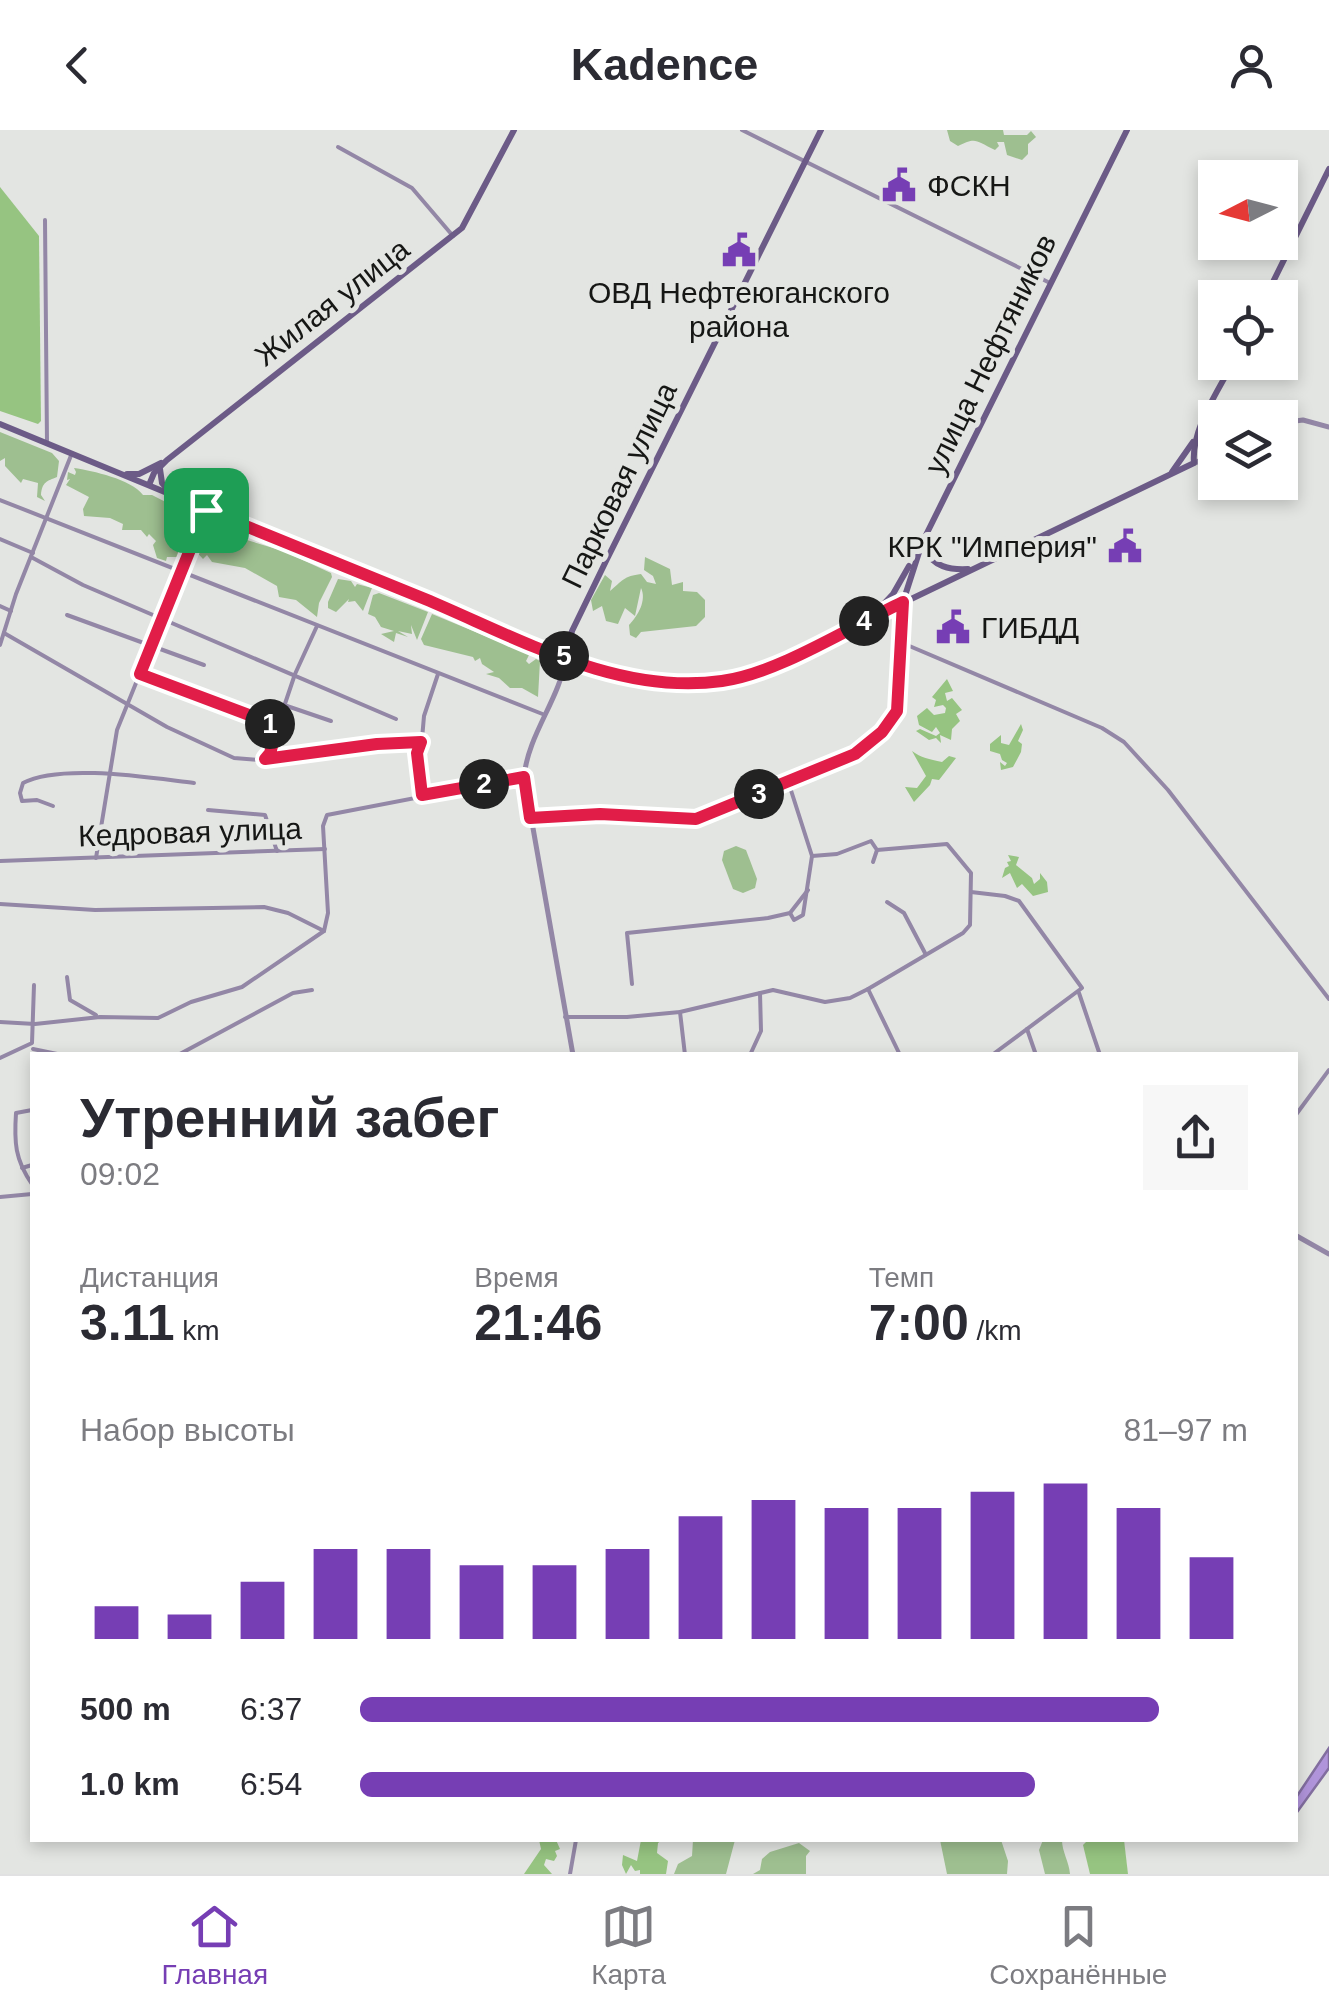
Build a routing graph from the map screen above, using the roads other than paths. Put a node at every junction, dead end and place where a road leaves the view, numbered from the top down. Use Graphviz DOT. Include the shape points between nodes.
graph roads {
  1 [pos="514,130"];
  2 [pos="742,130"];
  3 [pos="821,130"];
  4 [pos="1127,130"];
  5 [pos="338,147"];
  6 [pos="806,162"];
  7 [pos="1329,169"];
  8 [pos="45,220"];
  9 [pos="453,236"];
  10 [pos="1274,280"];
  11 [pos="1050,284"];
  12 [pos="1298,421"];
  13 [pos="0,424"];
  14 [pos="1329,427"];
  15 [pos="1198,432"];
  16 [pos="1198,438"];
  17 [pos="47,443"];
  18 [pos="72,454"];
  19 [pos="166,460"];
  20 [pos="1198,461"];
  21 [pos="1194,463"];
  22 [pos="118,472"];
  23 [pos="1167,477"];
  24 [pos="149,486"];
  25 [pos="176,497"];
  26 [pos="0,500"];
  27 [pos="206,510"];
  28 [pos="46,516"];
  29 [pos="928,531"];
  30 [pos="0,540"];
  31 [pos="922,543"];
  32 [pos="32,555"];
  33 [pos="974,569"];
  34 [pos="181,570"];
  35 [pos="903,602"];
  36 [pos="0,606"];
  37 [pos="11,611"];
  38 [pos="67,615"];
  39 [pos="162,617"];
  40 [pos="868,619"];
  41 [pos="317,626"];
  42 [pos="4,633"];
  43 [pos="900,642"];
  44 [pos="152,644"];
  45 [pos="0,645"];
  46 [pos="566,657"];
  47 [pos="204,664"];
  48 [pos="140,674"];
  49 [pos="295,674"];
  50 [pos="438,674"];
  51 [pos="127,703"];
  52 [pos="284,705"];
  53 [pos="545,715"];
  54 [pos="396,718"];
  55 [pos="331,721"];
  56 [pos="278,726"];
  57 [pos="421,742"];
  58 [pos="265,759"];
  59 [pos="110,774"];
  60 [pos="524,777"];
  61 [pos="788,781"];
  62 [pos="194,783"];
  63 [pos="422,795"];
  64 [pos="53,806"];
  65 [pos="208,810"];
  66 [pos="530,818"];
  67 [pos="325,849"];
  68 [pos="877,850"];
  69 [pos="277,851"];
  70 [pos="812,856"];
  71 [pos="96,858"];
  72 [pos="0,861"];
  73 [pos="873,862"];
  74 [pos="808,890"];
  75 [pos="971,892"];
  76 [pos="888,902"];
  77 [pos="0,904"];
  78 [pos="790,913"];
  79 [pos="324,931"];
  80 [pos="926,955"];
  81 [pos="66,976"];
  82 [pos="632,984"];
  83 [pos="34,985"];
  84 [pos="312,990"];
  85 [pos="868,990"];
  86 [pos="1078,991"];
  87 [pos="760,993"];
  88 [pos="1329,999"];
  89 [pos="680,1012"];
  90 [pos="100,1017"];
  91 [pos="565,1017"];
  92 [pos="0,1022"];
  93 [pos="35,1024"];
  94 [pos="1027,1029"];
  95 [pos="33,1049"];
  96 [pos="184,1052"];
  97 [pos="572,1052"];
  98 [pos="685,1052"];
  99 [pos="752,1052"];
  100 [pos="899,1052"];
  101 [pos="996,1052"];
  102 [pos="1035,1052"];
  103 [pos="1099,1052"];
  104 [pos="0,1058"];
  105 [pos="1329,1070"];
  106 [pos="30,1110"];
  107 [pos="1298,1112"];
  108 [pos="30,1165"];
  109 [pos="22,1168"];
  110 [pos="30,1181"];
  111 [pos="30,1194"];
  112 [pos="0,1196"];
  113 [pos="1298,1236"];
  114 [pos="1329,1254"];
  115 [pos="576,1842"];
  116 [pos="570,1874"];
  1 -- 9 [label="main road, Жилая улица" via="467,222"];
  2 -- 6 [label="street"];
  3 -- 6 [label="main road, Парковая улица"];
  4 -- 11 [label="main road, улица Нефтяников"];
  5 -- 9 [label="street" via="412,188"];
  6 -- 11 [label="street"];
  6 -- 46 [label="main road, Парковая улица" via="606,559"];
  7 -- 10 [label="main road"];
  8 -- 17 [label="street"];
  9 -- 19 [label="main road, Жилая улица"];
  11 -- 29 [label="main road, улица Нефтяников"];
  12 -- 14 [label="street"];
  13 -- 17 [label="main road"];
  15 -- 23 [label="main road"];
  16 -- 21 [label="main road"];
  17 -- 18 [label="main road"];
  18 -- 22 [label="main road"];
  18 -- 28 [label="street"];
  19 -- 22 [label="main road" via="139,474"];
  19 -- 24 [label="main road, Жилая улица"];
  19 -- 25 [label="main road" via="160,478"];
  20 -- 21 [label="street"];
  21 -- 23 [label="main road"];
  22 -- 24 [label="main road"];
  23 -- 33 [label="main road"];
  24 -- 25 [label="main road"];
  25 -- 27 [label="main road"];
  26 -- 28 [label="street"];
  27 -- 34 [label="street"];
  27 -- 46 [label="main road"];
  28 -- 32 [label="street"];
  28 -- 34 [label="street"];
  29 -- 31 [label="main road, улица Нефтяников"];
  29 -- 33 [label="main road" via="925,549 934,561"];
  30 -- 32 [label="street"];
  31 -- 35 [label="main road, улица Нефтяников"];
  31 -- 40 [label="main road" via="893,594"];
  32 -- 37 [label="street"];
  32 -- 39 [label="street"];
  33 -- 35 [label="main road"];
  34 -- 39 [label="street"];
  34 -- 41 [label="street"];
  35 -- 40 [label="main road"];
  35 -- 43 [label="street"];
  36 -- 37 [label="street"];
  37 -- 42 [label="street"];
  38 -- 44 [label="street"];
  39 -- 44 [label="street"];
  39 -- 49 [label="street"];
  40 -- 46 [label="main road" via="767,668 723,681 642,681"];
  41 -- 49 [label="street"];
  41 -- 50 [label="street"];
  42 -- 45 [label="street"];
  42 -- 51 [label="street"];
  43 -- 61 [label="street" via="893,719 862,750"];
  43 -- 88 [label="street" via="1117,737 1168,790"];
  44 -- 47 [label="street"];
  44 -- 48 [label="street"];
  46 -- 53 [label="street, Парковая улица"];
  48 -- 51 [label="street"];
  48 -- 56 [label="street"];
  49 -- 52 [label="street"];
  49 -- 54 [label="street"];
  50 -- 53 [label="street"];
  50 -- 57 [label="street"];
  51 -- 58 [label="street" via="226,755"];
  51 -- 59 [label="street"];
  52 -- 55 [label="street"];
  52 -- 56 [label="street"];
  53 -- 60 [label="street, Парковая улица"];
  56 -- 58 [label="street"];
  57 -- 58 [label="street"];
  57 -- 63 [label="street"];
  59 -- 62 [label="street"];
  59 -- 64 [label="street" via="22,783 21,799"];
  59 -- 71 [label="street"];
  60 -- 63 [label="street, Кедровая улица"];
  60 -- 66 [label="street, Парковая улица"];
  61 -- 66 [label="street" via="696,819"];
  61 -- 70 [label="street"];
  63 -- 67 [label="street, Кедровая улица" via="329,814"];
  65 -- 69 [label="street" via="265,816"];
  66 -- 91 [label="street, Парковая улица"];
  67 -- 69 [label="street, Кедровая улица"];
  67 -- 79 [label="street"];
  68 -- 70 [label="street" via="871,842"];
  68 -- 73 [label="street"];
  68 -- 75 [label="street" via="948,844 971,873"];
  69 -- 71 [label="street, Кедровая улица"];
  70 -- 74 [label="street"];
  71 -- 72 [label="street, Кедровая улица"];
  74 -- 78 [label="street"];
  74 -- 78 [label="street" via="802,917 794,920"];
  75 -- 80 [label="street" via="969,928"];
  75 -- 86 [label="street" via="1019,901"];
  76 -- 80 [label="street" via="904,913"];
  77 -- 79 [label="street" via="264,907"];
  78 -- 82 [label="street" via="627,932"];
  79 -- 90 [label="street" via="234,990 158,1018"];
  80 -- 85 [label="street"];
  81 -- 90 [label="street" via="72,1003"];
  83 -- 93 [label="street"];
  84 -- 96 [label="street"];
  85 -- 87 [label="street" via="825,1002 782,990"];
  85 -- 100 [label="street"];
  86 -- 94 [label="street"];
  86 -- 103 [label="street"];
  87 -- 89 [label="street"];
  87 -- 99 [label="street" via="762,1031"];
  89 -- 91 [label="street"];
  89 -- 98 [label="street"];
  90 -- 93 [label="street"];
  91 -- 97 [label="street, Парковая улица"];
  92 -- 93 [label="street"];
  93 -- 95 [label="street"];
  94 -- 101 [label="street"];
  94 -- 102 [label="street"];
  95 -- 104 [label="street"];
  105 -- 107 [label="street"];
  106 -- 109 [label="street" via="16,1113 14,1145"];
  108 -- 109 [label="street"];
  109 -- 110 [label="street"];
  111 -- 112 [label="street"];
  113 -- 114 [label="street"];
  115 -- 116 [label="street"];
}
